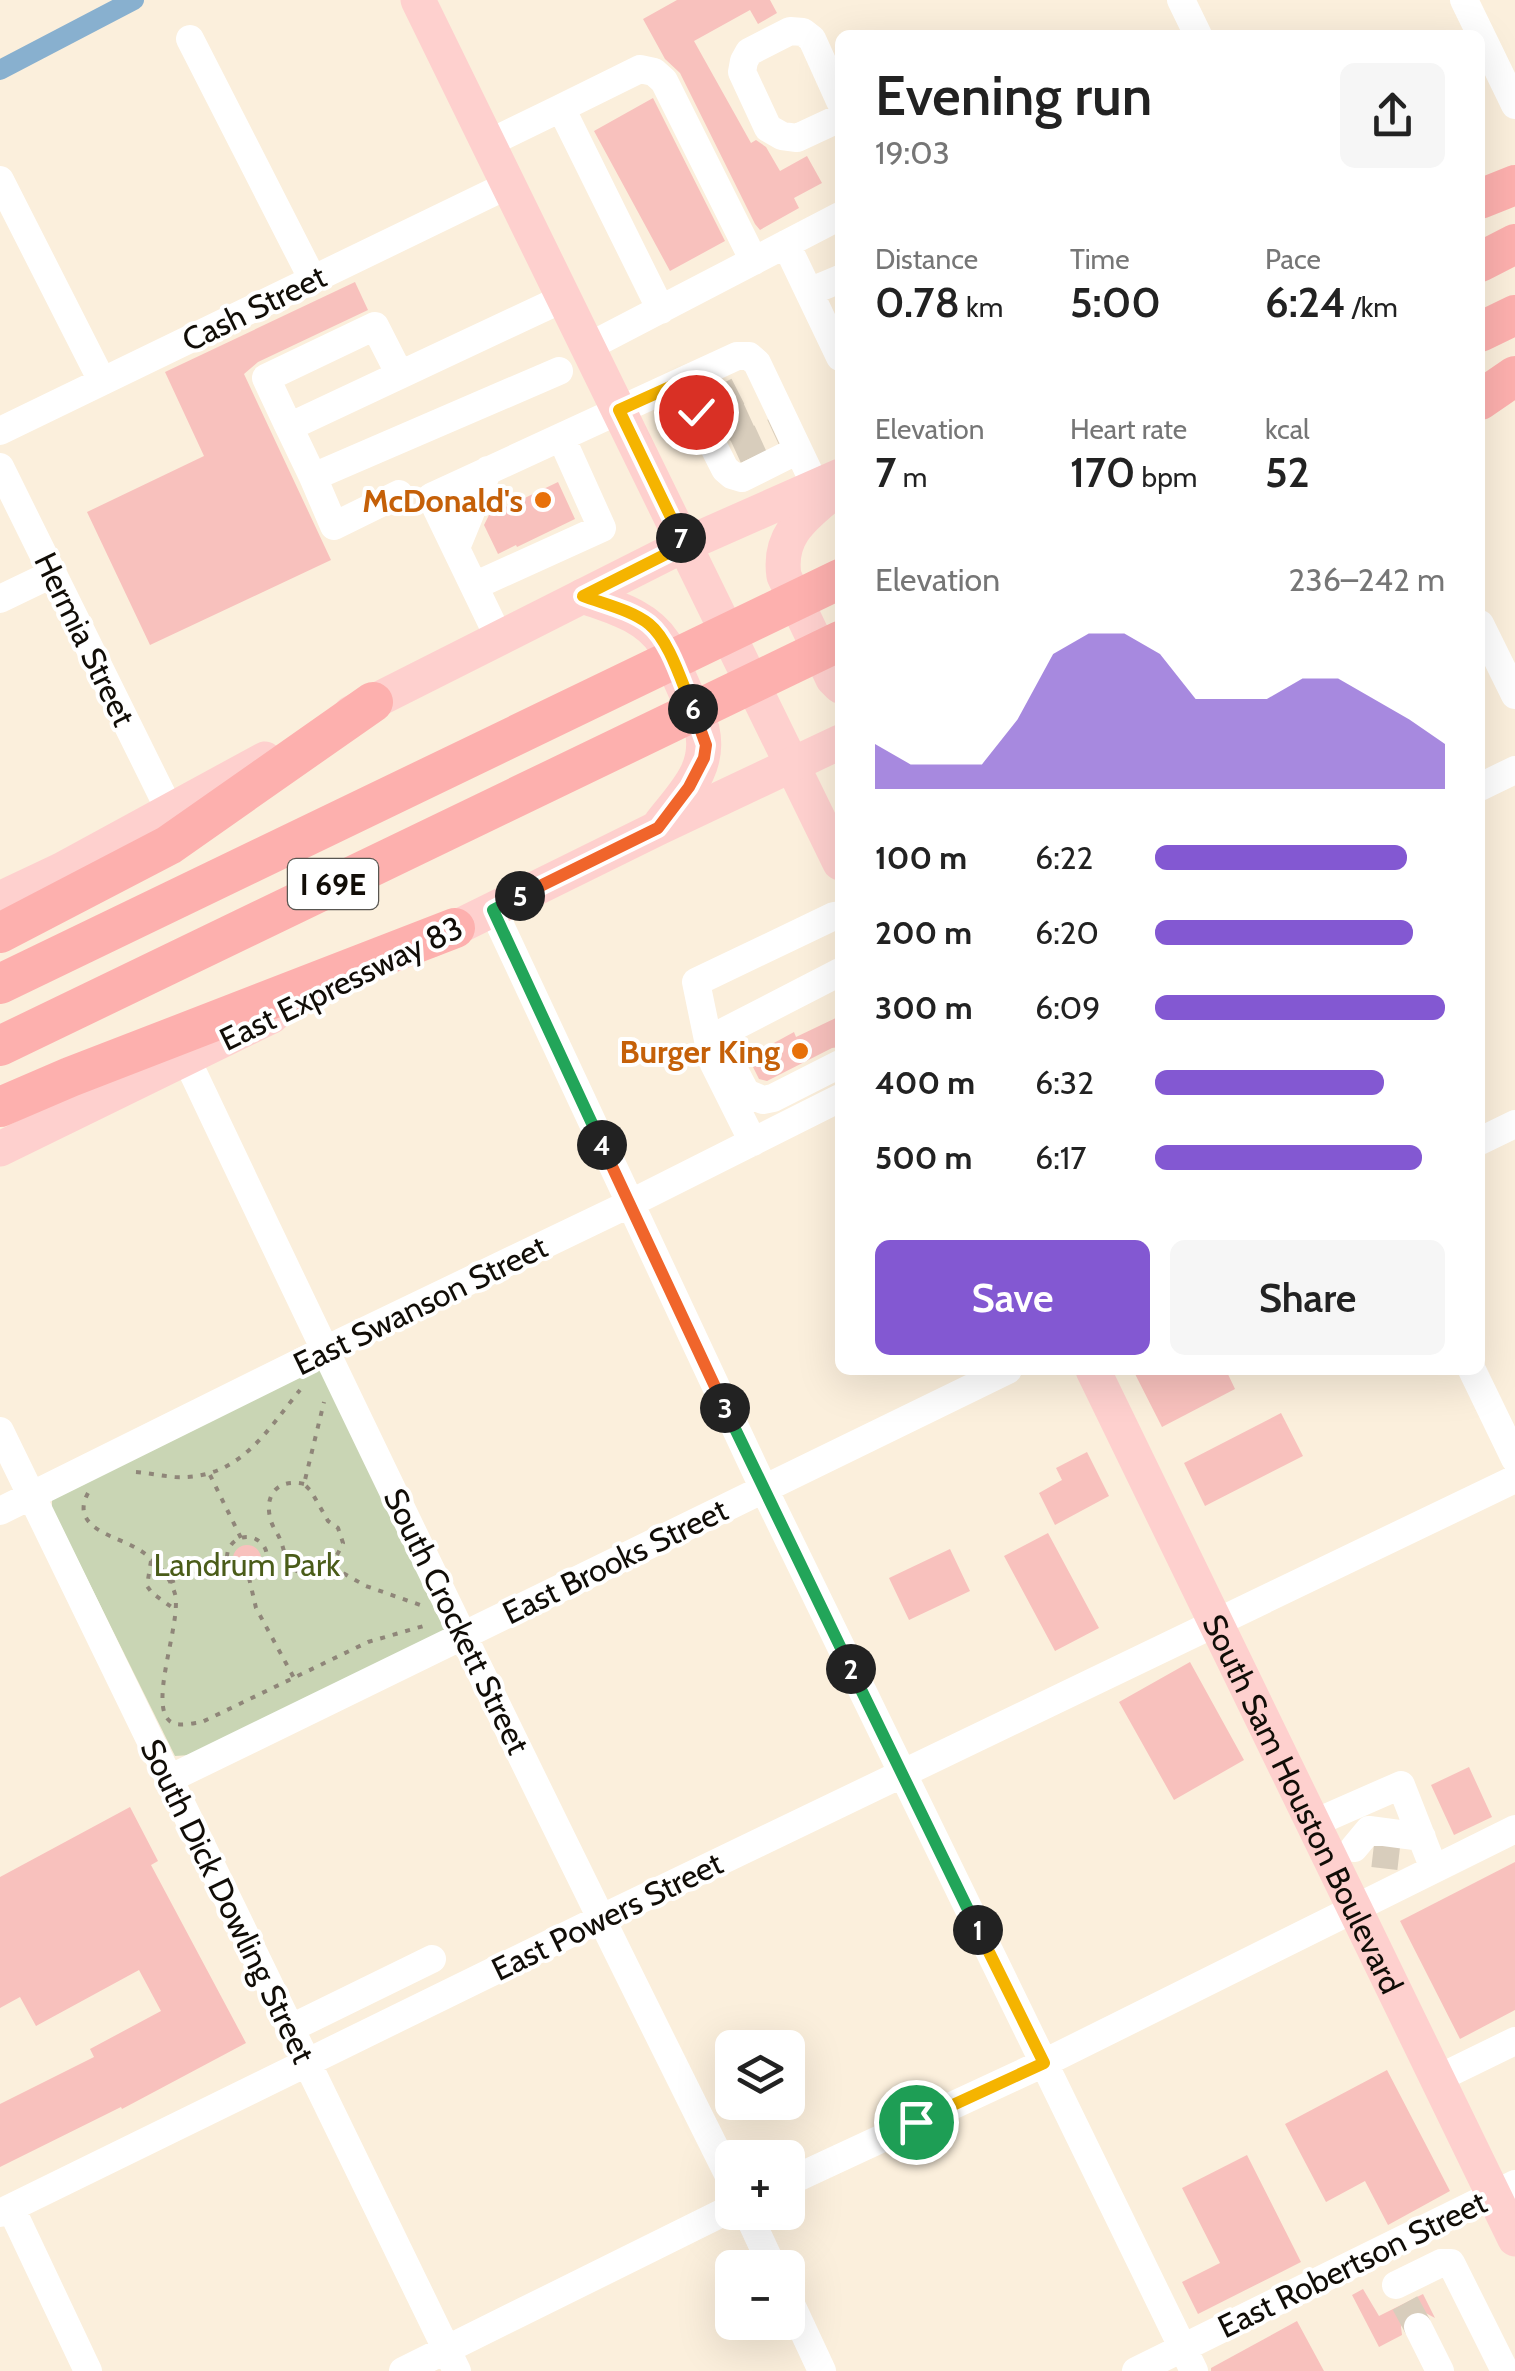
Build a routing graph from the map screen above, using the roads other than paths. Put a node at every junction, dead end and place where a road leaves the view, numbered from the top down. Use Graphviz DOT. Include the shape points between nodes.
graph roads {
  1 [pos="418,0"];
  2 [pos="1181,0"];
  3 [pos="1464,0"];
  4 [pos="1196,30"];
  5 [pos="1479,30"];
  6 [pos="190,39"];
  7 [pos="1485,43"];
  8 [pos="835,90"];
  9 [pos="1515,105"];
  10 [pos="561,108"];
  11 [pos="835,120"];
  12 [pos="488,143"];
  13 [pos="1515,163"];
  14 [pos="1485,178"];
  15 [pos="0,180"];
  16 [pos="508,185"];
  17 [pos="1515,185"];
  18 [pos="1485,197"];
  19 [pos="835,219"];
  20 [pos="786,244"];
  21 [pos="1515,244"];
  22 [pos="1485,259"];
  23 [pos="754,262"];
  24 [pos="313,280"];
  25 [pos="835,281"];
  26 [pos="809,292"];
  27 [pos="564,298"];
  28 [pos="661,310"];
  29 [pos="1515,315"];
  30 [pos="1485,330"];
  31 [pos="835,347"];
  32 [pos="588,348"];
  33 [pos="559,371"];
  34 [pos="400,375"];
  35 [pos="1515,376"];
  36 [pos="102,380"];
  37 [pos="681,382"];
  38 [pos="1485,397"];
  39 [pos="1515,399"];
  40 [pos="619,410"];
  41 [pos="773,412"];
  42 [pos="1485,414"];
  43 [pos="289,427"];
  44 [pos="0,431"];
  45 [pos="561,437"];
  46 [pos="0,467"];
  47 [pos="488,470"];
  48 [pos="312,477"];
  49 [pos="832,483"];
  50 [pos="399,494"];
  51 [pos="684,545"];
  52 [pos="456,548"];
  53 [pos="52,574"];
  54 [pos="832,583"];
  55 [pos="474,586"];
  56 [pos="583,596"];
  57 [pos="0,600"];
  58 [pos="1485,634"];
  59 [pos="499,638"];
  60 [pos="835,643"];
  61 [pos="835,681"];
  62 [pos="1515,694"];
  63 [pos="373,702"];
  64 [pos="835,744"];
  65 [pos="791,766"];
  66 [pos="1515,770"];
  67 [pos="1485,785"];
  68 [pos="170,810"];
  69 [pos="658,828"];
  70 [pos="835,853"];
  71 [pos="0,900"];
  72 [pos="493,910"];
  73 [pos="835,916"];
  74 [pos="455,928"];
  75 [pos="0,933"];
  76 [pos="835,980"];
  77 [pos="0,984"];
  78 [pos="712,1037"];
  79 [pos="0,1046"];
  80 [pos="186,1058"];
  81 [pos="835,1067"];
  82 [pos="835,1101"];
  83 [pos="0,1107"];
  84 [pos="1515,1124"];
  85 [pos="1485,1139"];
  86 [pos="754,1142"];
  87 [pos="0,1148"];
  88 [pos="629,1204"];
  89 [pos="324,1350"];
  90 [pos="998,1375"];
  91 [pos="1095,1375"];
  92 [pos="1474,1375"];
  93 [pos="0,1431"];
  94 [pos="1515,1459"];
  95 [pos="1515,1479"];
  96 [pos="764,1489"];
  97 [pos="32,1496"];
  98 [pos="0,1511"];
  99 [pos="1215,1623"];
  100 [pos="464,1634"];
  101 [pos="902,1774"];
  102 [pos="169,1778"];
  103 [pos="1312,1824"];
  104 [pos="1515,1829"];
  105 [pos="1428,1852"];
  106 [pos="1364,1854"];
  107 [pos="1353,1908"];
  108 [pos="600,1919"];
  109 [pos="432,1959"];
  110 [pos="289,2029"];
  111 [pos="1515,2041"];
  112 [pos="306,2063"];
  113 [pos="1044,2063"];
  114 [pos="1437,2078"];
  115 [pos="715,2148"];
  116 [pos="805,2174"];
  117 [pos="1504,2189"];
  118 [pos="5,2210"];
  119 [pos="715,2217"];
  120 [pos="1515,2239"];
  121 [pos="1380,2250"];
  122 [pos="1406,2305"];
  123 [pos="805,2334"];
  124 [pos="452,2360"];
  125 [pos="1188,2360"];
  126 [pos="88,2371"];
  127 [pos="404,2371"];
  128 [pos="822,2371"];
  129 [pos="1136,2371"];
  130 [pos="1440,2371"];
  131 [pos="1504,2371"];
  1 -- 12 [label="main road"];
  2 -- 4 [label="street"];
  3 -- 5 [label="street"];
  6 -- 24 [label="street"];
  7 -- 9 [label="street"];
  8 -- 11 [label="street" via="803,32 790,30 744,61 742,72 768,128 797,138"];
  10 -- 12 [label="street"];
  10 -- 23 [label="street" via="640,69 654,72"];
  10 -- 28 [label="street"];
  12 -- 16 [label="main road"];
  13 -- 14 [label="main road"];
  15 -- 36 [label="street"];
  16 -- 24 [label="street, Cash Street"];
  16 -- 27 [label="main road"];
  17 -- 18 [label="highway"];
  19 -- 20 [label="street"];
  20 -- 23 [label="street"];
  20 -- 26 [label="street"];
  21 -- 22 [label="highway"];
  23 -- 28 [label="street"];
  24 -- 36 [label="street, Cash Street"];
  25 -- 26 [label="street"];
  26 -- 31 [label="street"];
  27 -- 32 [label="main road"];
  27 -- 34 [label="street"];
  28 -- 32 [label="street"];
  29 -- 30 [label="highway"];
  32 -- 40 [label="main road"];
  33 -- 48 [label="street"];
  34 -- 43 [label="street"];
  34 -- 43 [label="street" via="376,326 266,378"];
  35 -- 38 [label="highway"];
  36 -- 44 [label="street, Cash Street"];
  37 -- 40 [label="street"];
  37 -- 41 [label="street" via="748,356 758,364"];
  37 -- 41 [label="street" via="716,431 732,475 742,478"];
  39 -- 42 [label="main road"];
  40 -- 45 [label="street"];
  40 -- 51 [label="main road"];
  41 -- 49 [label="street"];
  43 -- 48 [label="street"];
  45 -- 47 [label="street"];
  45 -- 55 [label="street" via="602,528"];
  46 -- 53 [label="street, Hermia Street"];
  47 -- 52 [label="street"];
  47 -- 52 [label="street" via="431,496"];
  48 -- 50 [label="street" via="334,526"];
  49 -- 51 [label="main road"];
  49 -- 61 [label="main road" via="789,535 782,560"];
  51 -- 56 [label="main road"];
  51 -- 65 [label="main road"];
  52 -- 55 [label="street"];
  53 -- 57 [label="street"];
  53 -- 68 [label="street, Hermia Street"];
  54 -- 77 [label="highway, I 69E"];
  55 -- 59 [label="street"];
  56 -- 59 [label="main road"];
  56 -- 69 [label="main road" via="658,632 702,730 706,745 699,772"];
  58 -- 62 [label="street"];
  59 -- 63 [label="main road"];
  60 -- 79 [label="highway, I 69E"];
  63 -- 68 [label="main road"];
  63 -- 75 [label="highway" via="169,845"];
  64 -- 65 [label="main road, East Expressway 83"];
  65 -- 69 [label="main road, East Expressway 83"];
  65 -- 70 [label="main road"];
  66 -- 67 [label="street"];
  68 -- 71 [label="main road"];
  69 -- 72 [label="main road, East Expressway 83"];
  72 -- 74 [label="main road, East Expressway 83"];
  72 -- 88 [label="street"];
  73 -- 78 [label="street" via="696,982"];
  74 -- 80 [label="main road, East Expressway 83"];
  74 -- 83 [label="highway"];
  76 -- 78 [label="street"];
  78 -- 81 [label="street" via="754,1098 773,1098"];
  78 -- 86 [label="street" via="714,1064"];
  80 -- 87 [label="main road, East Expressway 83"];
  80 -- 89 [label="street, South Crockett Street"];
  82 -- 86 [label="street, East Swanson Street"];
  84 -- 85 [label="street"];
  86 -- 88 [label="street, East Swanson Street"];
  88 -- 89 [label="street, East Swanson Street"];
  88 -- 96 [label="street"];
  89 -- 97 [label="street, East Swanson Street"];
  89 -- 100 [label="street, South Crockett Street"];
  90 -- 96 [label="street, East Brooks Street"];
  91 -- 99 [label="main road, South Sam Houston Boulevard"];
  92 -- 94 [label="street"];
  93 -- 97 [label="street, South Dick Dowling Street"];
  95 -- 99 [label="street, East Powers Street"];
  96 -- 100 [label="street, East Brooks Street"];
  96 -- 101 [label="street"];
  97 -- 98 [label="street, East Swanson Street"];
  97 -- 102 [label="street, South Dick Dowling Street"];
  99 -- 101 [label="street, East Powers Street"];
  99 -- 103 [label="main road, South Sam Houston Boulevard"];
  100 -- 102 [label="street, East Brooks Street"];
  100 -- 108 [label="street, South Crockett Street"];
  101 -- 108 [label="street, East Powers Street"];
  101 -- 113 [label="street"];
  102 -- 110 [label="street, South Dick Dowling Street"];
  103 -- 105 [label="street" via="1401,1785"];
  103 -- 106 [label="main road, South Sam Houston Boulevard"];
  104 -- 105 [label="street"];
  105 -- 106 [label="street"];
  105 -- 106 [label="street" via="1368,1830"];
  105 -- 107 [label="street"];
  106 -- 107 [label="main road, South Sam Houston Boulevard"];
  107 -- 113 [label="street"];
  107 -- 114 [label="main road, South Sam Houston Boulevard"];
  108 -- 112 [label="street, East Powers Street"];
  108 -- 115 [label="street, South Crockett Street"];
  109 -- 110 [label="street"];
  110 -- 112 [label="street, South Dick Dowling Street"];
  111 -- 114 [label="street"];
  112 -- 118 [label="street, East Powers Street"];
  112 -- 124 [label="street, South Dick Dowling Street"];
  113 -- 116 [label="street"];
  113 -- 125 [label="street"];
  114 -- 117 [label="main road, South Sam Houston Boulevard"];
  117 -- 120 [label="main road, South Sam Houston Boulevard"];
  117 -- 121 [label="street, East Robertson Street"];
  118 -- 126 [label="street"];
  119 -- 124 [label="street"];
  121 -- 122 [label="street"];
  121 -- 125 [label="street, East Robertson Street"];
  122 -- 130 [label="street"];
  122 -- 131 [label="street" via="1441,2263 1451,2263"];
  123 -- 128 [label="street"];
  124 -- 127 [label="street"];
  125 -- 129 [label="street, East Robertson Street"];
}
